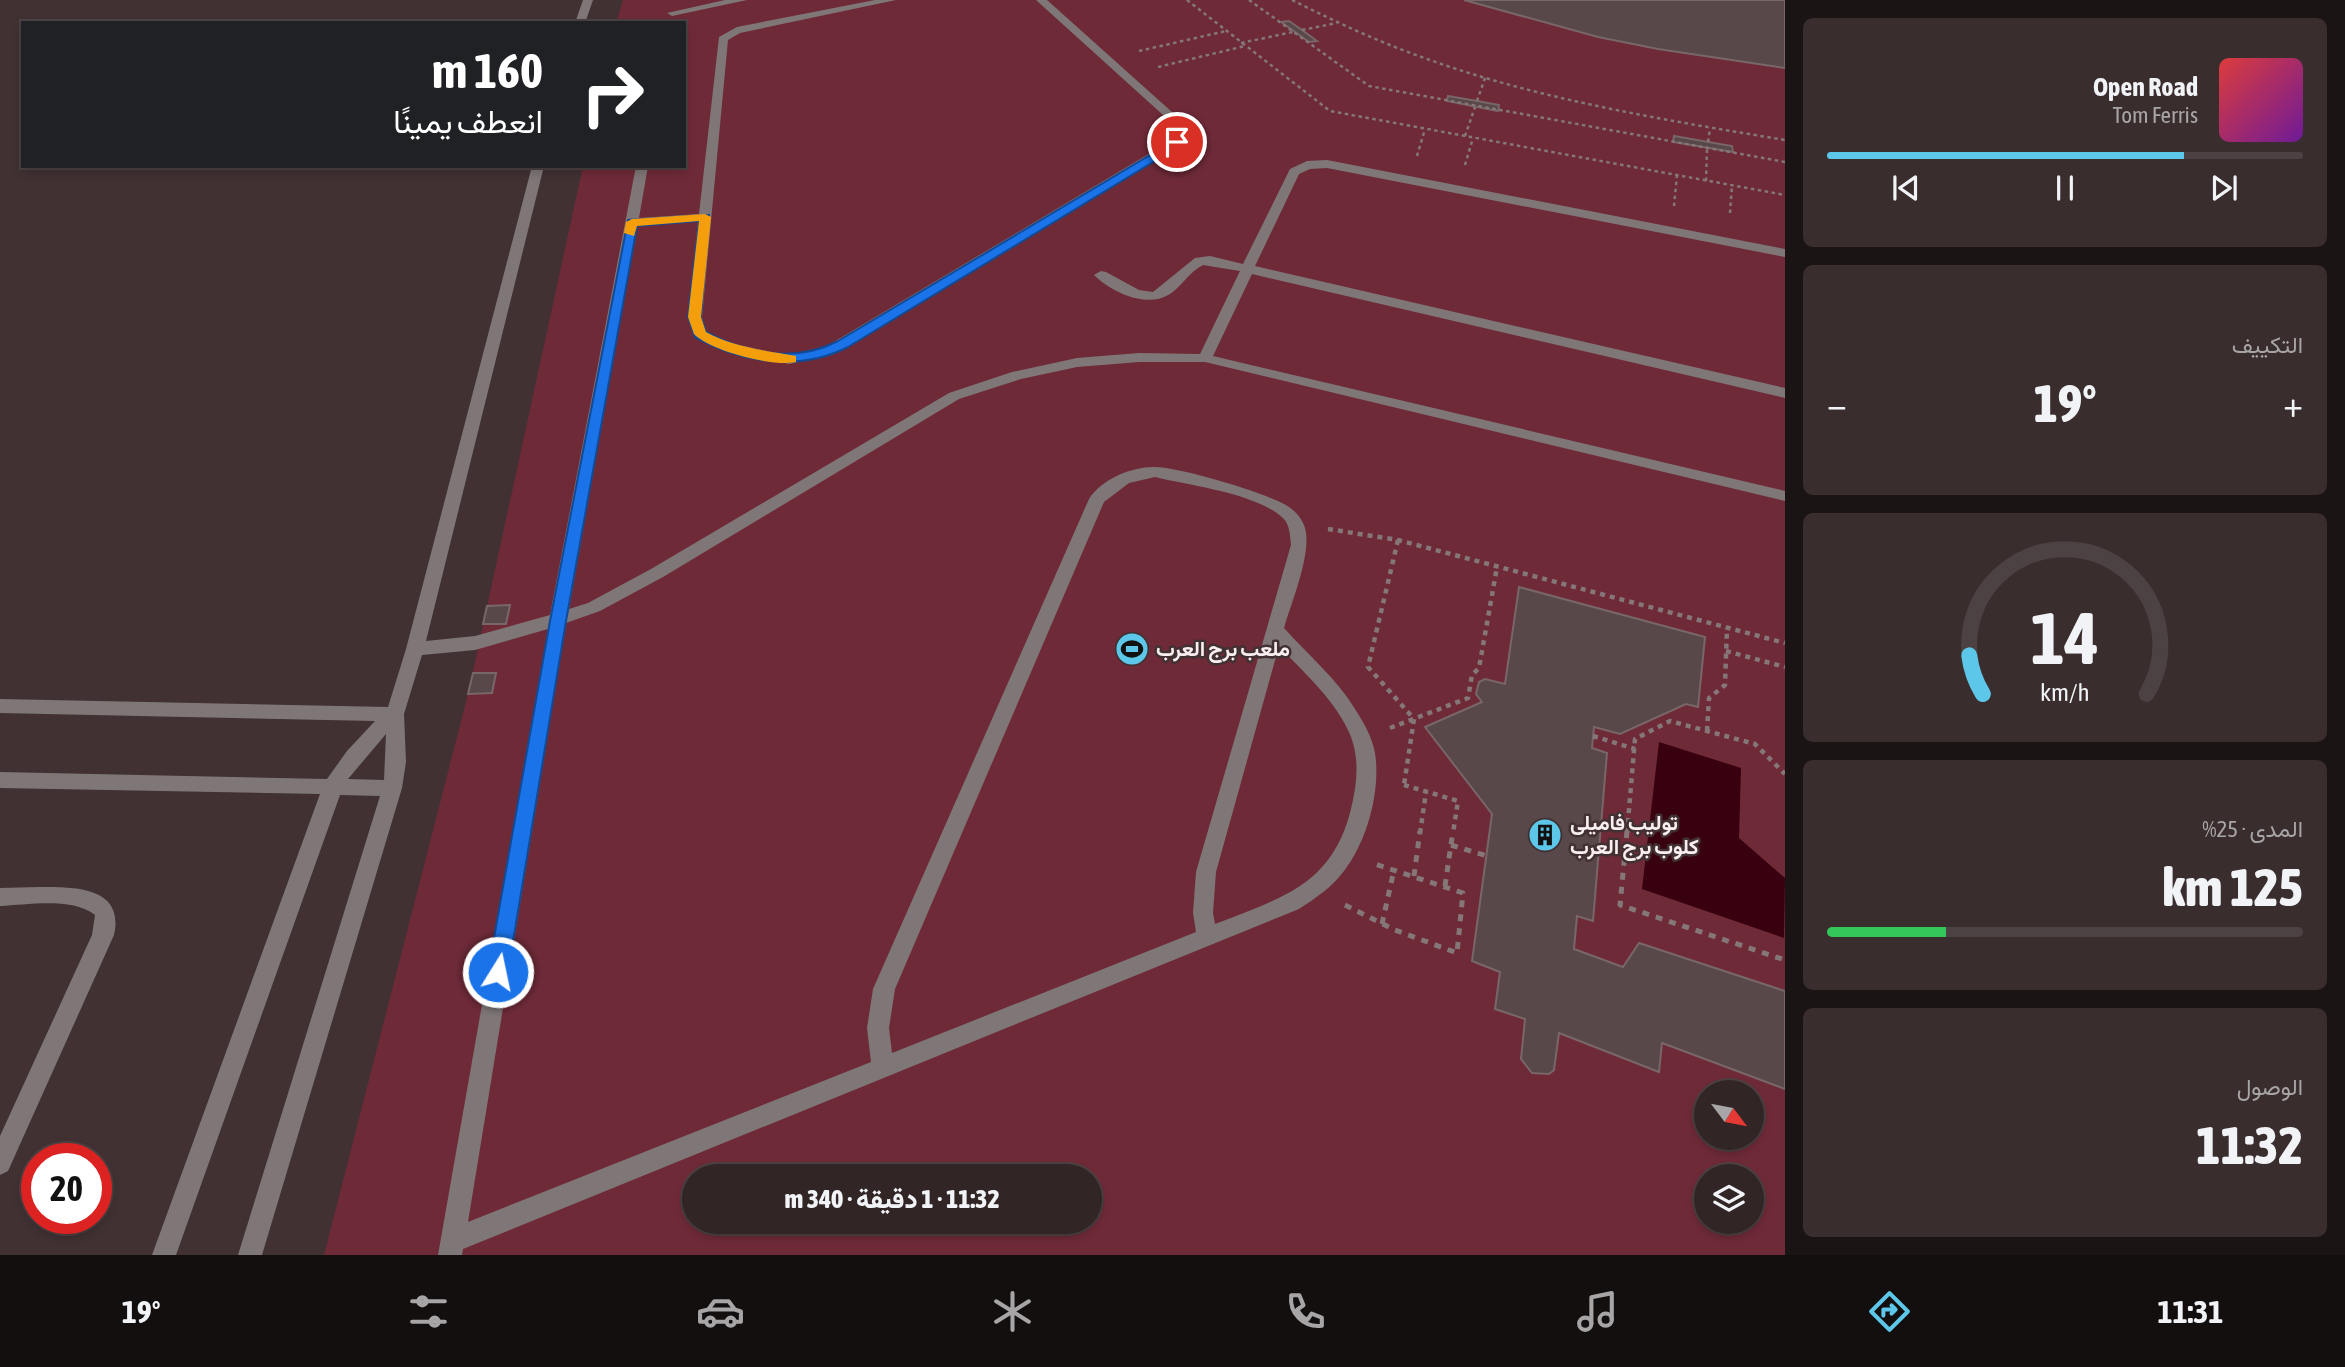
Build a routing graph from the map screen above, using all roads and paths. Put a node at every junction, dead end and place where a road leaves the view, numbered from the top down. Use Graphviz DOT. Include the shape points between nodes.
graph roads {
  1 [pos="588,0"];
  2 [pos="675,0"];
  3 [pos="738,0"];
  4 [pos="891,0"];
  5 [pos="1041,0"];
  6 [pos="1187,0"];
  7 [pos="1249,0"];
  8 [pos="1292,0"];
  9 [pos="671,18"];
  10 [pos="581,21"];
  11 [pos="1338,23"];
  12 [pos="1302,30"];
  13 [pos="1227,31"];
  14 [pos="1294,32"];
  15 [pos="1241,43"];
  16 [pos="1163,46"];
  17 [pos="1245,46"];
  18 [pos="1183,61"];
  19 [pos="1485,78"];
  20 [pos="1477,101"];
  21 [pos="1475,107"];
  22 [pos="1710,128"];
  23 [pos="1425,129"];
  24 [pos="1465,136"];
  25 [pos="1473,138"];
  26 [pos="1785,140"];
  27 [pos="1708,142"];
  28 [pos="1419,148"];
  29 [pos="1708,148"];
  30 [pos="1467,157"];
  31 [pos="1785,162"];
  32 [pos="537,168"];
  33 [pos="642,168"];
  34 [pos="1677,175"];
  35 [pos="1706,181"];
  36 [pos="1731,185"];
  37 [pos="1785,195"];
  38 [pos="1675,197"];
  39 [pos="1730,209"];
  40 [pos="705,217"];
  41 [pos="632,222"];
  42 [pos="1785,253"];
  43 [pos="1246,269"];
  44 [pos="1101,275"];
  45 [pos="1205,358"];
  46 [pos="1785,393"];
  47 [pos="1785,496"];
  48 [pos="1296,525"];
  49 [pos="1398,540"];
  50 [pos="1497,566"];
  51 [pos="558,621"];
  52 [pos="1727,628"];
  53 [pos="1275,630"];
  54 [pos="1785,643"];
  55 [pos="415,649"];
  56 [pos="1726,651"];
  57 [pos="1785,667"];
  58 [pos="0,706"];
  59 [pos="395,714"];
  60 [pos="1414,719"];
  61 [pos="1707,731"];
  62 [pos="1593,736"];
  63 [pos="1361,739"];
  64 [pos="1635,749"];
  65 [pos="1785,774"];
  66 [pos="1366,776"];
  67 [pos="0,780"];
  68 [pos="1405,785"];
  69 [pos="334,786"];
  70 [pos="392,788"];
  71 [pos="1426,792"];
  72 [pos="1451,845"];
  73 [pos="1345,854"];
  74 [pos="1487,856"];
  75 [pos="1394,870"];
  76 [pos="1414,876"];
  77 [pos="1445,886"];
  78 [pos="1313,889"];
  79 [pos="0,897"];
  80 [pos="1382,924"];
  81 [pos="1207,936"];
  82 [pos="1785,960"];
  83 [pos="883,1069"];
  84 [pos="0,1163"];
  85 [pos="451,1248"];
  86 [pos="164,1255"];
  87 [pos="250,1255"];
  1 -- 10 [label="street"];
  2 -- 9 [label="street"];
  3 -- 9 [label="street"];
  4 -- 40 [label="street" via="737,30 723,39"];
  5 -- 40 [label="street" via="1178,123 1182,133 1177,142 843,344 802,359 760,355 700,334 695,317"];
  6 -- 13 [label="path"];
  7 -- 14 [label="path"];
  8 -- 11 [label="path"];
  11 -- 12 [label="path"];
  11 -- 19 [label="path"];
  13 -- 15 [label="path"];
  13 -- 16 [label="path"];
  14 -- 15 [label="path"];
  14 -- 21 [label="path" via="1369,86"];
  15 -- 17 [label="path"];
  17 -- 18 [label="path"];
  17 -- 23 [label="path" via="1330,111"];
  19 -- 20 [label="path"];
  19 -- 22 [label="path" via="1588,106"];
  21 -- 24 [label="path"];
  21 -- 29 [label="path"];
  22 -- 26 [label="path"];
  22 -- 27 [label="path"];
  23 -- 24 [label="path"];
  23 -- 28 [label="path"];
  24 -- 25 [label="path"];
  25 -- 30 [label="path"];
  25 -- 34 [label="path"];
  29 -- 31 [label="path"];
  29 -- 35 [label="path"];
  32 -- 55 [label="street"];
  33 -- 41 [label="street"];
  34 -- 35 [label="path"];
  34 -- 38 [label="path"];
  35 -- 36 [label="path"];
  36 -- 37 [label="path"];
  36 -- 39 [label="path"];
  40 -- 41 [label="street"];
  41 -- 51 [label="street"];
  42 -- 43 [label="street" via="1317,164 1294,172"];
  43 -- 44 [label="street" via="1198,260 1164,292 1151,296"];
  43 -- 45 [label="street"];
  43 -- 46 [label="street"];
  45 -- 47 [label="street"];
  45 -- 51 [label="street" via="1076,361 992,381 954,396 627,590"];
  48 -- 49 [label="path"];
  48 -- 53 [label="street" via="1299,544"];
  48 -- 83 [label="street" via="1268,502 1155,472 1126,477 1097,499 884,989 878,1028"];
  49 -- 50 [label="path"];
  49 -- 60 [label="path" via="1368,667"];
  50 -- 52 [label="path"];
  50 -- 60 [label="path" via="1479,668 1472,675 1468,698"];
  51 -- 55 [label="street" via="475,643"];
  51 -- 85 [label="street"];
  52 -- 54 [label="path"];
  52 -- 56 [label="path"];
  53 -- 63 [label="street" via="1342,704"];
  53 -- 81 [label="street" via="1206,872 1203,914"];
  55 -- 59 [label="street"];
  56 -- 57 [label="path"];
  56 -- 61 [label="path" via="1725,685 1709,698"];
  58 -- 59 [label="street"];
  59 -- 69 [label="street" via="364,743"];
  59 -- 70 [label="street"];
  60 -- 63 [label="path"];
  60 -- 68 [label="path"];
  61 -- 64 [label="path" via="1670,721 1635,739"];
  61 -- 65 [label="path" via="1755,744"];
  62 -- 64 [label="path"];
  63 -- 66 [label="street"];
  64 -- 82 [label="path" via="1620,905"];
  66 -- 68 [label="path"];
  66 -- 73 [label="street"];
  67 -- 69 [label="street"];
  68 -- 71 [label="path"];
  69 -- 70 [label="street"];
  69 -- 86 [label="street"];
  70 -- 87 [label="street"];
  71 -- 72 [label="path" via="1458,801"];
  71 -- 76 [label="path"];
  72 -- 74 [label="path"];
  72 -- 77 [label="path"];
  73 -- 75 [label="path"];
  73 -- 78 [label="street"];
  75 -- 76 [label="path"];
  75 -- 80 [label="path"];
  76 -- 77 [label="path"];
  77 -- 80 [label="path" via="1463,893 1457,953"];
  78 -- 80 [label="path"];
  78 -- 81 [label="street" via="1292,903"];
  79 -- 84 [label="street" via="95,901 107,922"];
  81 -- 83 [label="street"];
  83 -- 85 [label="street"];
}
